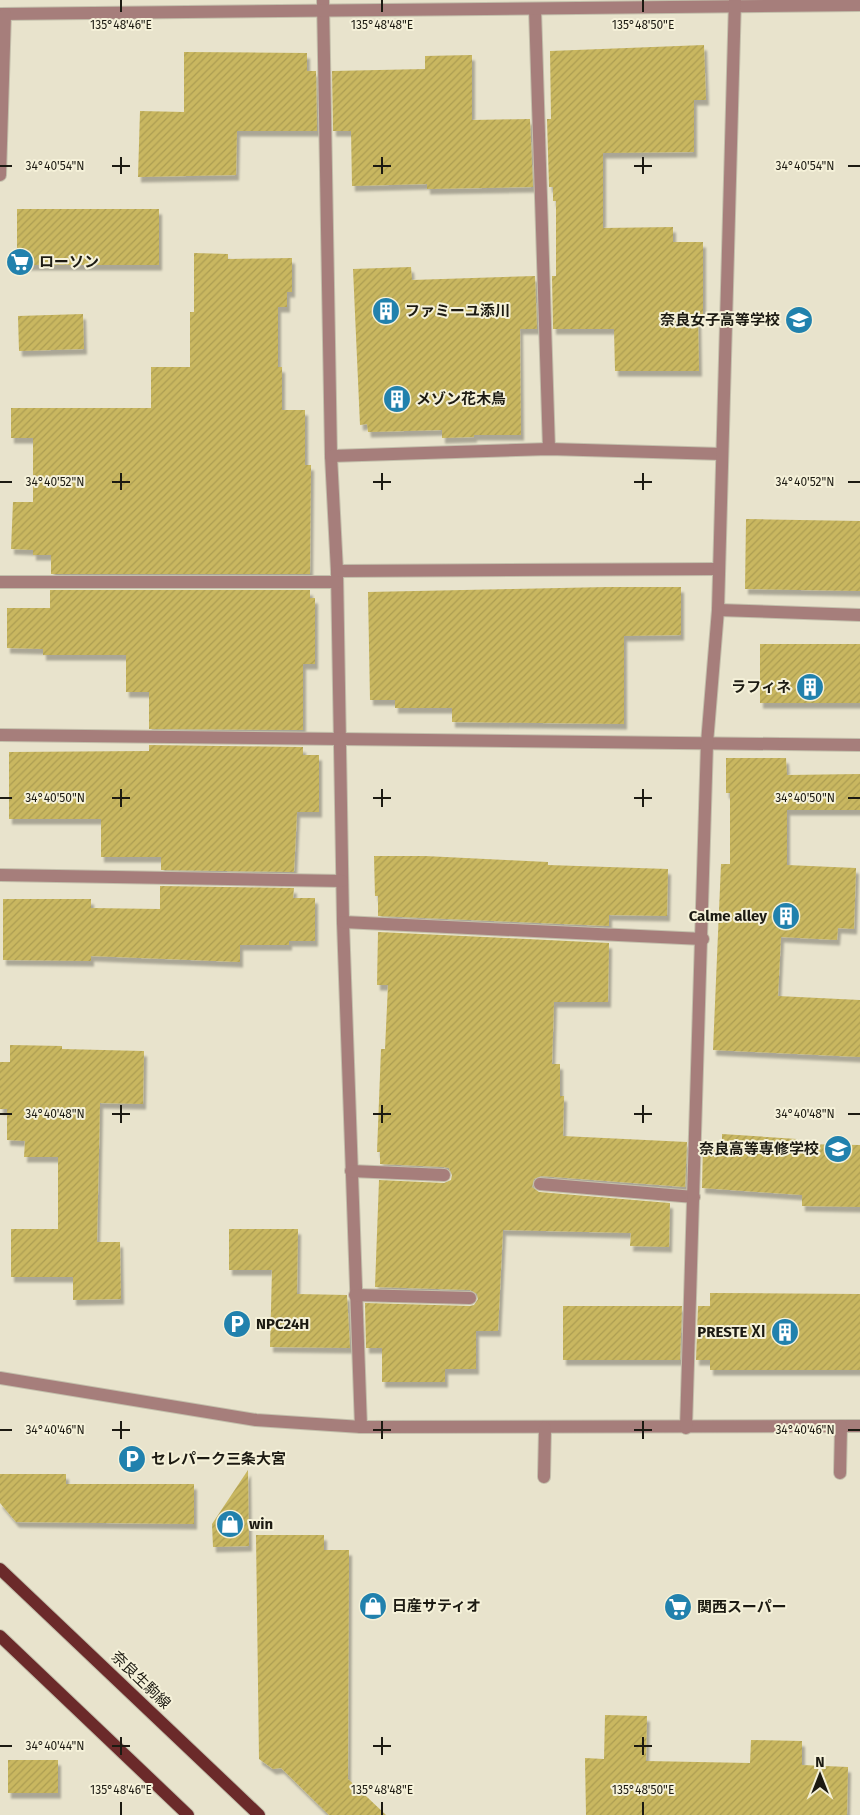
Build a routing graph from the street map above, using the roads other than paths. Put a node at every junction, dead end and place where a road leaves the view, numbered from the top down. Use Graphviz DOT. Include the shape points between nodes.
graph roads {
  1 [pos="735,3"];
  2 [pos="323,5"];
  3 [pos="860,5"];
  4 [pos="535,9"];
  5 [pos="2,14"];
  6 [pos="0,175"];
  7 [pos="549,449"];
  8 [pos="722,454"];
  9 [pos="330,456"];
  10 [pos="717,569"];
  11 [pos="337,576"];
  12 [pos="0,582"];
  13 [pos="718,610"];
  14 [pos="860,615"];
  15 [pos="0,734"];
  16 [pos="338,739"];
  17 [pos="707,744"];
  18 [pos="860,744"];
  19 [pos="0,874"];
  20 [pos="342,880"];
  21 [pos="343,922"];
  22 [pos="703,939"];
  23 [pos="351,1171"];
  24 [pos="444,1175"];
  25 [pos="540,1184"];
  26 [pos="694,1197"];
  27 [pos="355,1295"];
  28 [pos="470,1298"];
  29 [pos="0,1378"];
  30 [pos="841,1426"];
  31 [pos="860,1426"];
  32 [pos="361,1427"];
  33 [pos="545,1428"];
  34 [pos="686,1428"];
  35 [pos="840,1473"];
  36 [pos="544,1477"];
  37 [pos="0,1568"];
  38 [pos="0,1636"];
  39 [pos="188,1815"];
  40 [pos="259,1815"];
  1 -- 3 [label="street"];
  1 -- 4 [label="street"];
  1 -- 8 [label="street"];
  2 -- 4 [label="street"];
  2 -- 5 [label="street"];
  2 -- 9 [label="street"];
  4 -- 7 [label="street"];
  5 -- 6 [label="street"];
  7 -- 8 [label="street"];
  7 -- 9 [label="street"];
  8 -- 10 [label="street"];
  9 -- 11 [label="street"];
  10 -- 11 [label="street"];
  10 -- 13 [label="street"];
  11 -- 12 [label="street"];
  11 -- 16 [label="street"];
  13 -- 14 [label="street"];
  13 -- 17 [label="street"];
  15 -- 16 [label="street"];
  16 -- 17 [label="street"];
  16 -- 20 [label="street"];
  17 -- 18 [label="street"];
  17 -- 22 [label="street"];
  19 -- 20 [label="street"];
  20 -- 21 [label="street"];
  21 -- 22 [label="street"];
  21 -- 23 [label="street"];
  22 -- 26 [label="street"];
  23 -- 24 [label="street"];
  23 -- 27 [label="street"];
  25 -- 26 [label="street"];
  26 -- 34 [label="street"];
  27 -- 28 [label="street"];
  27 -- 32 [label="street"];
  29 -- 32 [label="street" via="256,1420"];
  30 -- 31 [label="street"];
  30 -- 34 [label="street"];
  30 -- 35 [label="street"];
  32 -- 33 [label="street"];
  33 -- 34 [label="street"];
  33 -- 36 [label="street"];
  37 -- 40 [label="main road, 奈良生駒線"];
  38 -- 39 [label="main road"];
}
